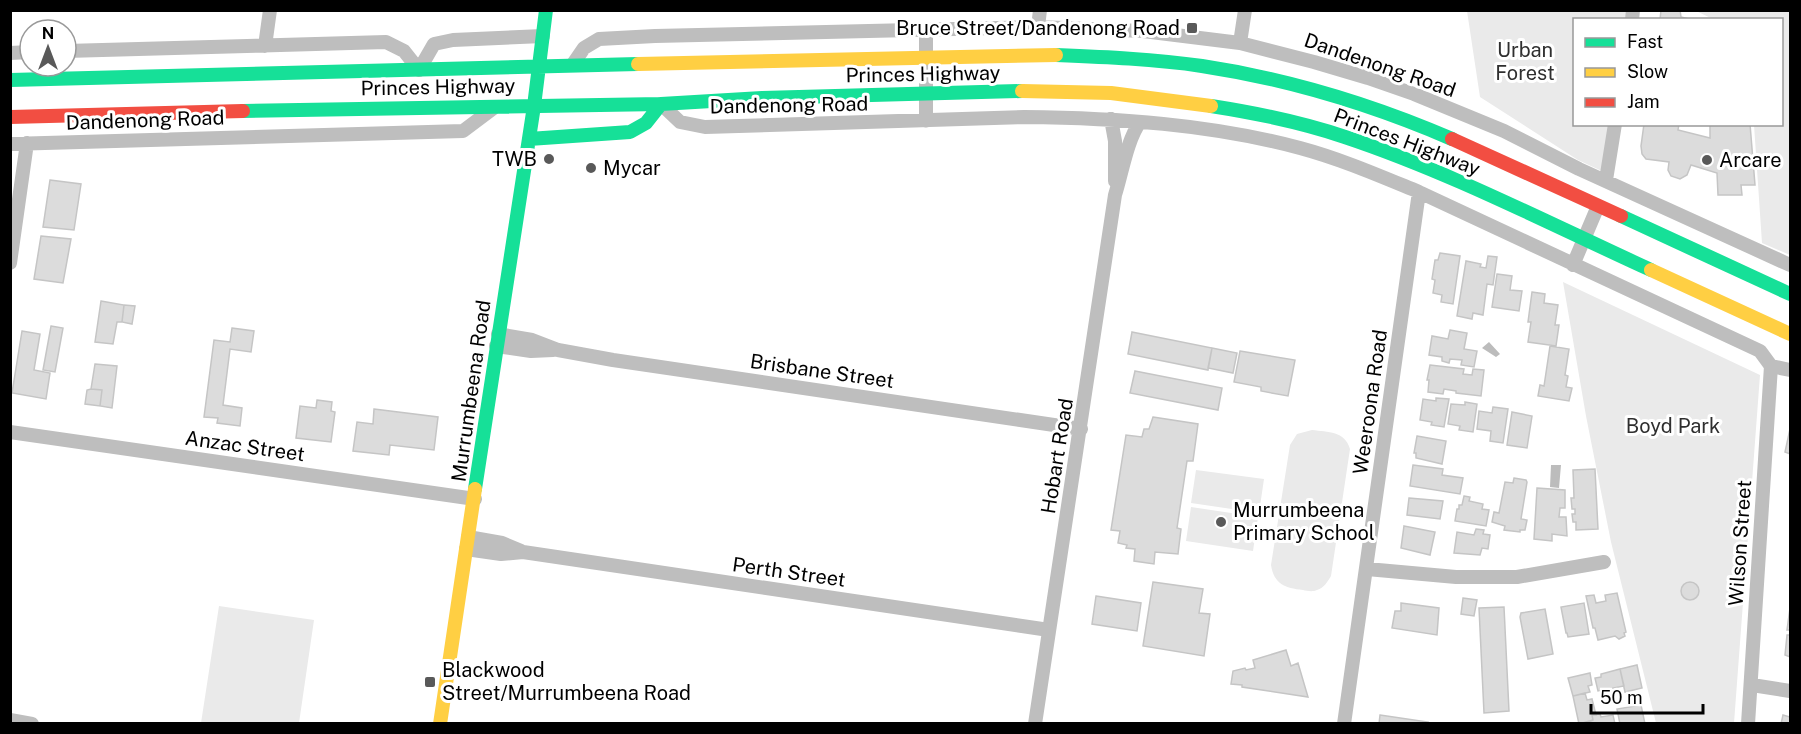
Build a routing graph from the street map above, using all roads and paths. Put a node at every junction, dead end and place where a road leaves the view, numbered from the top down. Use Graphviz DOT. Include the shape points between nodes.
graph roads {
  1 [pos="270,10"];
  2 [pos="546,10"];
  3 [pos="1040,10"];
  4 [pos="1245,10"];
  5 [pos="1038,27"];
  6 [pos="926,31"];
  7 [pos="543,36"];
  8 [pos="1240,43"];
  9 [pos="265,46"];
  10 [pos="78,51"];
  11 [pos="925,58"];
  12 [pos="573,64"];
  13 [pos="539,65"];
  14 [pos="419,70"];
  15 [pos="10,80"];
  16 [pos="925,94"];
  17 [pos="661,104"];
  18 [pos="496,106"];
  19 [pos="534,106"];
  20 [pos="266,111"];
  21 [pos="10,117"];
  22 [pos="1111,119"];
  23 [pos="926,121"];
  24 [pos="1140,122"];
  25 [pos="1615,126"];
  26 [pos="280,135"];
  27 [pos="529,139"];
  28 [pos="27,143"];
  29 [pos="10,144"];
  30 [pos="1606,180"];
  31 [pos="1419,192"];
  32 [pos="1115,195"];
  33 [pos="1598,206"];
  34 [pos="1583,239"];
  35 [pos="10,263"];
  36 [pos="1573,265"];
  37 [pos="1791,265"];
  38 [pos="1791,294"];
  39 [pos="1791,334"];
  40 [pos="497,340"];
  41 [pos="1771,366"];
  42 [pos="1791,370"];
  43 [pos="1081,429"];
  44 [pos="10,432"];
  45 [pos="475,499"];
  46 [pos="467,543"];
  47 [pos="1604,562"];
  48 [pos="1367,569"];
  49 [pos="1049,630"];
  50 [pos="1752,685"];
  51 [pos="1791,691"];
  52 [pos="10,720"];
  53 [pos="32,723"];
  54 [pos="440,723"];
  55 [pos="1035,723"];
  56 [pos="1344,723"];
  57 [pos="1748,723"];
  1 -- 9 [label="street"];
  2 -- 7 [label="main road, Murrumbeena Road"];
  3 -- 5 [label="street"];
  4 -- 8 [label="street"];
  5 -- 6 [label="street, Dandenong Road"];
  5 -- 8 [label="street, Dandenong Road" via="1143,31"];
  6 -- 11 [label="street"];
  6 -- 12 [label="street, Dandenong Road" via="599,39 584,48"];
  7 -- 13 [label="main road, Murrumbeena Road"];
  7 -- 14 [label="street" via="434,44"];
  8 -- 30 [label="street, Dandenong Road" via="1414,94 1504,131"];
  9 -- 10 [label="street"];
  9 -- 14 [label="street" via="386,42 404,51"];
  11 -- 12 [label="main road, Princes Highway"];
  11 -- 16 [label="street"];
  11 -- 33 [label="main road, Princes Highway" via="1140,58 1296,85 1431,129"];
  12 -- 13 [label="main road, Princes Highway"];
  13 -- 14 [label="main road, Princes Highway"];
  13 -- 19 [label="main road, Murrumbeena Road"];
  14 -- 15 [label="main road, Princes Highway"];
  16 -- 17 [label="main road, Princes Highway"];
  16 -- 23 [label="street"];
  16 -- 34 [label="main road, Princes Highway" via="1111,93 1263,114 1389,153"];
  17 -- 19 [label="main road, Princes Highway"];
  17 -- 23 [label="street, Dandenong Road" via="680,122 705,127"];
  17 -- 27 [label="main road" via="654,116 636,131"];
  18 -- 19 [label="main road, Princes Highway"];
  18 -- 20 [label="main road, Princes Highway"];
  18 -- 26 [label="street, Dandenong Road" via="463,131"];
  19 -- 27 [label="main road, Murrumbeena Road"];
  20 -- 21 [label="main road, Princes Highway"];
  20 -- 26 [label="street"];
  22 -- 23 [label="street, Dandenong Road"];
  22 -- 24 [label="street, Dandenong Road"];
  22 -- 32 [label="street, Hobart Road"];
  24 -- 31 [label="street, Dandenong Road" via="1229,133 1300,148"];
  24 -- 32 [label="street, Hobart Road" via="1133,131"];
  25 -- 30 [label="street"];
  26 -- 28 [label="street, Dandenong Road"];
  27 -- 40 [label="main road, Murrumbeena Road"];
  28 -- 29 [label="street, Dandenong Road"];
  28 -- 35 [label="street"];
  30 -- 37 [label="street, Dandenong Road"];
  31 -- 36 [label="street, Dandenong Road"];
  31 -- 48 [label="street, Weeroona Road"];
  32 -- 43 [label="street, Hobart Road"];
  33 -- 34 [label="street"];
  33 -- 38 [label="main road, Princes Highway"];
  34 -- 36 [label="street"];
  34 -- 39 [label="main road, Princes Highway"];
  36 -- 41 [label="street, Dandenong Road" via="1760,351"];
  40 -- 43 [label="street, Brisbane Street" via="531,351 558,350"];
  40 -- 45 [label="main road, Murrumbeena Road"];
  41 -- 42 [label="street"];
  41 -- 50 [label="street, Wilson Street"];
  43 -- 49 [label="street, Hobart Road"];
  44 -- 45 [label="street, Anzac Street"];
  45 -- 46 [label="main road, Murrumbeena Road"];
  46 -- 49 [label="street, Perth Street" via="501,554 523,552"];
  46 -- 54 [label="main road, Murrumbeena Road"];
  47 -- 48 [label="street" via="1517,577 1456,577"];
  48 -- 56 [label="street, Weeroona Road"];
  49 -- 55 [label="street, Hobart Road"];
  50 -- 51 [label="street"];
  50 -- 57 [label="street, Wilson Street"];
  52 -- 53 [label="street"];
}
